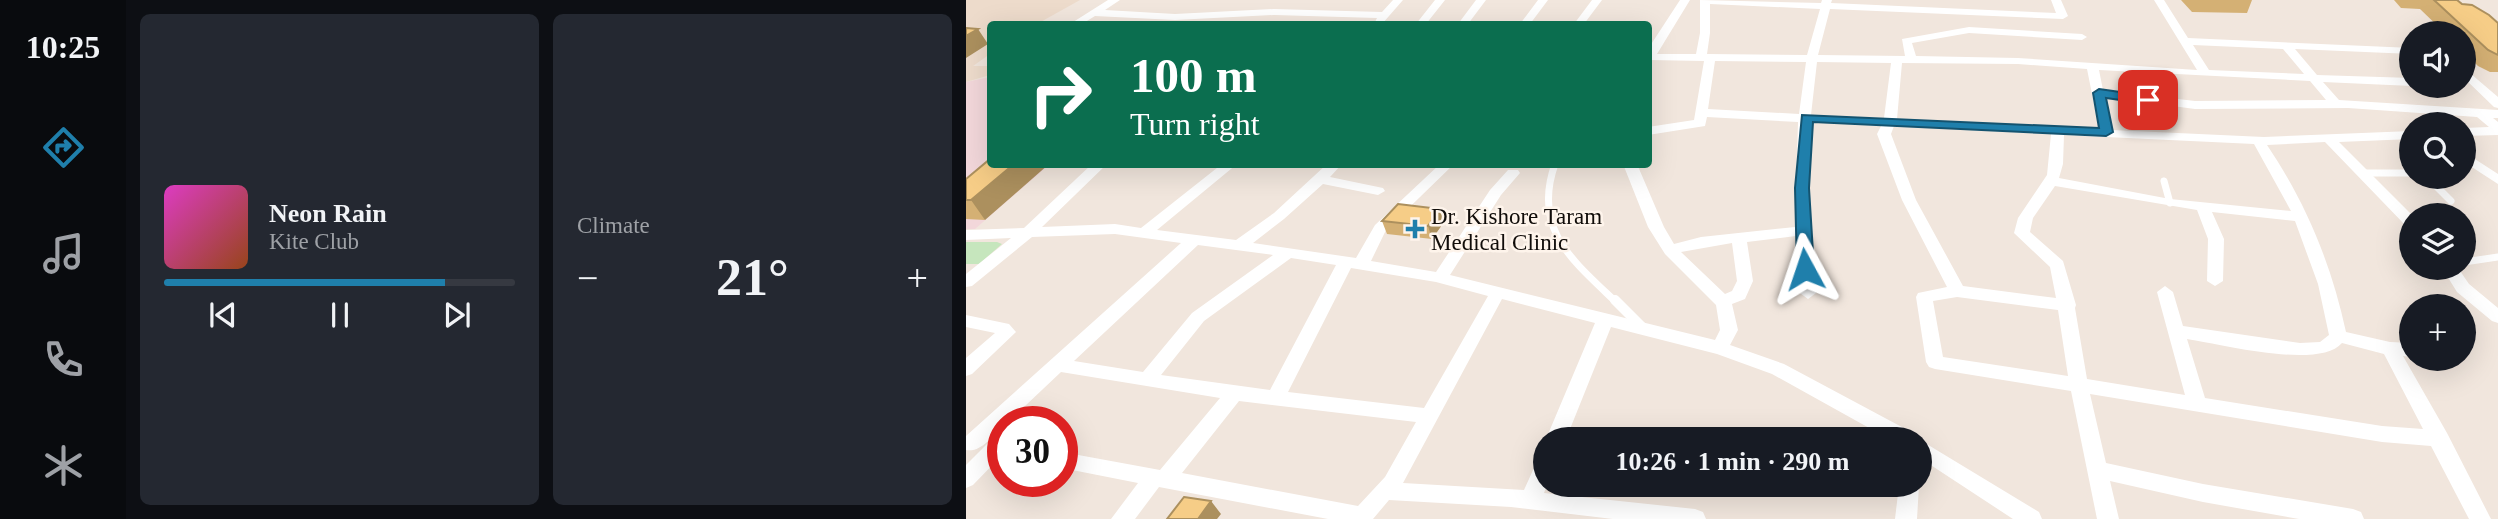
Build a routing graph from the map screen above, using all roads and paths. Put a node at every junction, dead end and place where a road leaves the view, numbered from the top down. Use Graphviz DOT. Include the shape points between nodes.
graph roads {
  1 [pos="1115,0"];
  2 [pos="1398,0"];
  3 [pos="1440,0"];
  4 [pos="1481,0"];
  5 [pos="1543,0"];
  6 [pos="1597,0"];
  7 [pos="1685,0"];
  8 [pos="2056,0"];
  9 [pos="2159,0"];
  10 [pos="1705,1"];
  11 [pos="1737,1"];
  12 [pos="1827,2"];
  13 [pos="1283,12"];
  14 [pos="1094,13"];
  15 [pos="1385,15"];
  16 [pos="1165,17"];
  17 [pos="1080,21"];
  18 [pos="1159,21"];
  19 [pos="1270,21"];
  20 [pos="1379,21"];
  21 [pos="1423,21"];
  22 [pos="1464,21"];
  23 [pos="1527,21"];
  24 [pos="1581,21"];
  25 [pos="2081,37"];
  26 [pos="2186,41"];
  27 [pos="2286,45"];
  28 [pos="2399,50"];
  29 [pos="1652,52"];
  30 [pos="1652,57"];
  31 [pos="1706,57"];
  32 [pos="1812,58"];
  33 [pos="1897,60"];
  34 [pos="1911,60"];
  35 [pos="2092,66"];
  36 [pos="2205,73"];
  37 [pos="2312,76"];
  38 [pos="2399,81"];
  39 [pos="2476,82"];
  40 [pos="2476,86"];
  41 [pos="2480,86"];
  42 [pos="2099,93"];
  43 [pos="2335,104"];
  44 [pos="2498,104"];
  45 [pos="1703,113"];
  46 [pos="2480,113"];
  47 [pos="2498,114"];
  48 [pos="1806,118"];
  49 [pos="1890,121"];
  50 [pos="2498,129"];
  51 [pos="2058,130"];
  52 [pos="1652,131"];
  53 [pos="2476,131"];
  54 [pos="2106,132"];
  55 [pos="2399,136"];
  56 [pos="2329,139"];
  57 [pos="2258,141"];
  58 [pos="2476,164"];
  59 [pos="1097,168"];
  60 [pos="1226,168"];
  61 [pos="1332,168"];
  62 [pos="1444,168"];
  63 [pos="1554,168"];
  64 [pos="1632,168"];
  65 [pos="1513,173"];
  66 [pos="2363,173"];
  67 [pos="2399,173"];
  68 [pos="1320,179"];
  69 [pos="2498,180"];
  70 [pos="2051,181"];
  71 [pos="2164,181"];
  72 [pos="2439,189"];
  73 [pos="1378,191"];
  74 [pos="2451,201"];
  75 [pos="2170,203"];
  76 [pos="2203,207"];
  77 [pos="2399,210"];
  78 [pos="2302,217"];
  79 [pos="1802,231"];
  80 [pos="1144,233"];
  81 [pos="1025,235"];
  82 [pos="966,236"];
  83 [pos="1739,237"];
  84 [pos="1195,239"];
  85 [pos="1240,245"];
  86 [pos="1670,250"];
  87 [pos="1289,252"];
  88 [pos="2498,257"];
  89 [pos="2476,260"];
  90 [pos="1353,263"];
  91 [pos="1440,278"];
  92 [pos="2457,280"];
  93 [pos="2215,281"];
  94 [pos="966,282"];
  95 [pos="1958,291"];
  96 [pos="1498,292"];
  97 [pos="2165,292"];
  98 [pos="1808,293"];
  99 [pos="1723,301"];
  100 [pos="2068,305"];
  101 [pos="2498,317"];
  102 [pos="1606,318"];
  103 [pos="966,321"];
  104 [pos="1642,327"];
  105 [pos="2176,331"];
  106 [pos="2338,336"];
  107 [pos="1720,348"];
  108 [pos="2390,349"];
  109 [pos="2399,349"];
  110 [pos="1059,365"];
  111 [pos="966,369"];
  112 [pos="1147,380"];
  113 [pos="2078,383"];
  114 [pos="1235,393"];
  115 [pos="1275,398"];
  116 [pos="2197,404"];
  117 [pos="1429,416"];
  118 [pos="1561,427"];
  119 [pos="1884,427"];
  120 [pos="2440,439"];
  121 [pos="968,443"];
  122 [pos="987,446"];
  123 [pos="1932,456"];
  124 [pos="987,460"];
  125 [pos="1078,463"];
  126 [pos="2096,469"];
  127 [pos="1160,478"];
  128 [pos="966,479"];
  129 [pos="1385,491"];
  130 [pos="1533,493"];
  131 [pos="1908,497"];
  132 [pos="1530,500"];
  133 [pos="1597,514"];
  134 [pos="1361,517"];
  135 [pos="1122,519"];
  136 [pos="1695,519"];
  137 [pos="1906,519"];
  138 [pos="2031,519"];
  139 [pos="2108,519"];
  140 [pos="2353,519"];
  141 [pos="2480,519"];
  1 -- 14 [label="street"];
  2 -- 15 [label="street"];
  3 -- 21 [label="street"];
  4 -- 22 [label="street"];
  5 -- 23 [label="street"];
  6 -- 24 [label="street"];
  7 -- 29 [label="street"];
  8 -- 12 [label="street" via="2063,16"];
  9 -- 26 [label="street"];
  10 -- 11 [label="street"];
  10 -- 31 [label="street"];
  11 -- 12 [label="street"];
  12 -- 32 [label="street"];
  13 -- 15 [label="street"];
  13 -- 16 [label="street"];
  13 -- 19 [label="street"];
  14 -- 16 [label="street"];
  14 -- 17 [label="street"];
  15 -- 20 [label="street"];
  16 -- 18 [label="street"];
  25 -- 34 [label="street" via="1952,31 1906,41"];
  26 -- 27 [label="street"];
  26 -- 36 [label="street"];
  27 -- 28 [label="street"];
  27 -- 37 [label="street"];
  30 -- 31 [label="street"];
  31 -- 32 [label="street"];
  31 -- 45 [label="street"];
  32 -- 33 [label="street"];
  32 -- 48 [label="street"];
  33 -- 34 [label="street"];
  33 -- 49 [label="street"];
  34 -- 35 [label="street"];
  35 -- 36 [label="street"];
  35 -- 42 [label="street"];
  36 -- 37 [label="street"];
  37 -- 38 [label="street"];
  37 -- 43 [label="street"];
  39 -- 41 [label="street"];
  40 -- 41 [label="street"];
  41 -- 44 [label="street"];
  42 -- 43 [label="street" via="2195,105"];
  42 -- 54 [label="street"];
  43 -- 46 [label="street"];
  45 -- 48 [label="street"];
  45 -- 52 [label="street" via="1694,126"];
  46 -- 47 [label="street"];
  46 -- 50 [label="street"];
  48 -- 49 [label="street"];
  48 -- 79 [label="street"];
  49 -- 51 [label="street"];
  49 -- 95 [label="street" via="1884,134 1901,183"];
  50 -- 53 [label="street"];
  51 -- 54 [label="street"];
  51 -- 70 [label="street" via="2057,165"];
  54 -- 57 [label="street"];
  55 -- 56 [label="street"];
  56 -- 57 [label="street"];
  56 -- 66 [label="street"];
  57 -- 78 [label="street" via="2293,194"];
  58 -- 69 [label="street"];
  59 -- 81 [label="street"];
  60 -- 80 [label="street"];
  61 -- 68 [label="street"];
  62 -- 90 [label="street" via="1380,228"];
  63 -- 104 [label="lane" via="1547,190 1548,217 1570,253"];
  64 -- 86 [label="street"];
  65 -- 91 [label="street"];
  66 -- 67 [label="lane"];
  66 -- 77 [label="street"];
  68 -- 73 [label="street"];
  68 -- 85 [label="street"];
  70 -- 75 [label="street"];
  70 -- 100 [label="street" via="2022,223 2022,233 2057,265"];
  71 -- 75 [label="lane"];
  72 -- 74 [label="lane"];
  75 -- 76 [label="street"];
  76 -- 78 [label="street"];
  76 -- 93 [label="street" via="2216,239"];
  78 -- 106 [label="street" via="2329,286"];
  79 -- 83 [label="street"];
  79 -- 98 [label="street"];
  80 -- 81 [label="street" via="1115,229"];
  80 -- 84 [label="street"];
  81 -- 82 [label="street"];
  81 -- 94 [label="street"];
  83 -- 86 [label="street"];
  83 -- 99 [label="street" via="1745,281 1739,295"];
  84 -- 85 [label="street"];
  84 -- 110 [label="street"];
  85 -- 87 [label="street"];
  86 -- 99 [label="street"];
  87 -- 90 [label="street"];
  87 -- 112 [label="street" via="1198,317"];
  88 -- 89 [label="lane"];
  90 -- 91 [label="street"];
  90 -- 115 [label="street"];
  91 -- 96 [label="street"];
  92 -- 101 [label="street"];
  95 -- 100 [label="street"];
  95 -- 113 [label="street" via="1924,297 1935,362"];
  96 -- 102 [label="street"];
  96 -- 117 [label="street"];
  97 -- 105 [label="street"];
  99 -- 107 [label="street" via="1729,331"];
  100 -- 113 [label="street"];
  102 -- 104 [label="street"];
  102 -- 118 [label="street"];
  103 -- 111 [label="street" via="1007,332"];
  104 -- 107 [label="street"];
  105 -- 106 [label="street" via="2300,350 2333,345"];
  105 -- 116 [label="street"];
  106 -- 108 [label="street"];
  107 -- 119 [label="street" via="1778,369"];
  108 -- 109 [label="street"];
  108 -- 120 [label="street"];
  110 -- 112 [label="street"];
  110 -- 121 [label="street"];
  112 -- 114 [label="street"];
  113 -- 116 [label="street"];
  113 -- 126 [label="street"];
  114 -- 115 [label="street"];
  114 -- 127 [label="street"];
  115 -- 117 [label="street"];
  116 -- 120 [label="street"];
  117 -- 129 [label="street"];
  120 -- 141 [label="street"];
  121 -- 122 [label="street"];
  123 -- 138 [label="street"];
  124 -- 128 [label="street"];
  125 -- 127 [label="street"];
  126 -- 139 [label="street"];
  126 -- 140 [label="street"];
  127 -- 134 [label="street"];
  127 -- 135 [label="street"];
  129 -- 132 [label="street"];
  129 -- 134 [label="street"];
  130 -- 132 [label="street"];
  131 -- 137 [label="street"];
  132 -- 133 [label="street"];
  133 -- 136 [label="street"];
}
